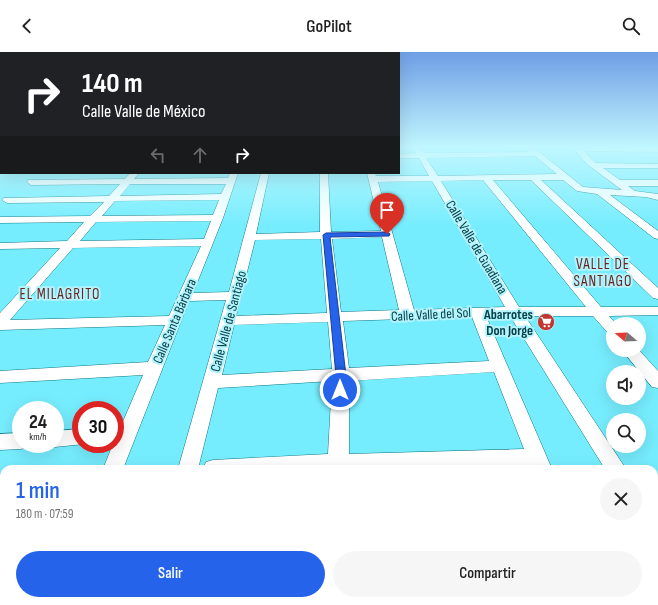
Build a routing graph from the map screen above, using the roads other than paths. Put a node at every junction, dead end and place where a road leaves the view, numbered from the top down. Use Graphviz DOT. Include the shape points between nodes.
graph roads {
  1 [pos="433,173"];
  2 [pos="562,173"];
  3 [pos="605,173"];
  4 [pos="42,174"];
  5 [pos="89,174"];
  6 [pos="265,174"];
  7 [pos="324,174"];
  8 [pos="372,176"];
  9 [pos="566,176"];
  10 [pos="132,177"];
  11 [pos="188,177"];
  12 [pos="233,177"];
  13 [pos="486,177"];
  14 [pos="533,177"];
  15 [pos="436,178"];
  16 [pos="80,181"];
  17 [pos="619,183"];
  18 [pos="658,183"];
  19 [pos="25,187"];
  20 [pos="600,192"];
  21 [pos="632,193"];
  22 [pos="656,196"];
  23 [pos="225,197"];
  24 [pos="113,199"];
  25 [pos="3,202"];
  26 [pos="218,218"];
  27 [pos="0,220"];
  28 [pos="94,220"];
  29 [pos="387,234"];
  30 [pos="326,235"];
  31 [pos="658,236"];
  32 [pos="250,237"];
  33 [pos="208,242"];
  34 [pos="0,246"];
  35 [pos="70,246"];
  36 [pos="658,295"];
  37 [pos="235,296"];
  38 [pos="184,297"];
  39 [pos="658,311"];
  40 [pos="477,312"];
  41 [pos="515,312"];
  42 [pos="597,312"];
  43 [pos="408,316"];
  44 [pos="334,317"];
  45 [pos="174,320"];
  46 [pos="228,321"];
  47 [pos="0,322"];
  48 [pos="606,322"];
  49 [pos="0,325"];
  50 [pos="636,357"];
  51 [pos="500,366"];
  52 [pos="154,368"];
  53 [pos="341,376"];
  54 [pos="0,377"];
  55 [pos="212,382"];
  56 [pos="658,382"];
  57 [pos="124,429"];
  58 [pos="12,441"];
  59 [pos="0,442"];
  60 [pos="117,453"];
  61 [pos="540,464"];
  62 [pos="114,465"];
  63 [pos="189,465"];
  64 [pos="338,465"];
  65 [pos="439,465"];
  66 [pos="613,465"];
  1 -- 15 [label="street, Calle Valle de Guadiana"];
  2 -- 9 [label="street"];
  3 -- 17 [label="street"];
  4 -- 19 [label="street"];
  5 -- 16 [label="street"];
  6 -- 32 [label="street, Calle Valle de Santiago"];
  7 -- 30 [label="street"];
  8 -- 15 [label="street"];
  8 -- 29 [label="street"];
  9 -- 14 [label="street"];
  9 -- 20 [label="street" via="580,189"];
  10 -- 11 [label="street"];
  10 -- 16 [label="street"];
  10 -- 24 [label="street"];
  11 -- 12 [label="street"];
  12 -- 23 [label="street, Calle Santa Bárbara"];
  13 -- 14 [label="street"];
  13 -- 15 [label="street"];
  13 -- 42 [label="street"];
  14 -- 36 [label="street"];
  15 -- 41 [label="street, Calle Valle de Guadiana"];
  16 -- 19 [label="street"];
  17 -- 18 [label="street"];
  17 -- 21 [label="street"];
  19 -- 25 [label="street"];
  20 -- 21 [label="street"];
  20 -- 31 [label="street"];
  21 -- 22 [label="street"];
  23 -- 24 [label="street"];
  23 -- 26 [label="street, Calle Santa Bárbara"];
  24 -- 25 [label="street"];
  24 -- 28 [label="street"];
  26 -- 28 [label="street"];
  26 -- 33 [label="street, Calle Santa Bárbara"];
  27 -- 28 [label="street"];
  28 -- 35 [label="street"];
  29 -- 30 [label="street"];
  29 -- 43 [label="street"];
  30 -- 32 [label="street"];
  30 -- 44 [label="street"];
  32 -- 37 [label="street, Calle Valle de Santiago"];
  33 -- 35 [label="street"];
  33 -- 38 [label="street, Calle Santa Bárbara"];
  34 -- 35 [label="street"];
  35 -- 47 [label="street"];
  37 -- 38 [label="street"];
  37 -- 46 [label="street, Calle Valle de Santiago"];
  38 -- 45 [label="street, Calle Santa Bárbara"];
  39 -- 42 [label="street, Calle Valle del Sol"];
  40 -- 41 [label="street, Calle Valle del Sol"];
  40 -- 43 [label="street, Calle Valle del Sol"];
  40 -- 51 [label="street"];
  41 -- 42 [label="street, Calle Valle del Sol"];
  41 -- 66 [label="street, Calle Valle de Guadiana"];
  42 -- 48 [label="street"];
  43 -- 44 [label="street, Calle Valle del Sol"];
  44 -- 46 [label="street, Calle Valle del Sol"];
  44 -- 53 [label="street"];
  45 -- 49 [label="street"];
  45 -- 52 [label="street, Calle Santa Bárbara"];
  46 -- 55 [label="street, Calle Valle de Santiago"];
  50 -- 56 [label="street"];
  51 -- 53 [label="street"];
  51 -- 61 [label="street"];
  52 -- 54 [label="street"];
  52 -- 57 [label="street, Calle Santa Bárbara"];
  53 -- 55 [label="street"];
  53 -- 64 [label="street"];
  55 -- 63 [label="street, Calle Valle de Santiago"];
  58 -- 59 [label="street"];
  60 -- 62 [label="street, Calle Santa Bárbara"];
  61 -- 65 [label="street"];
}
